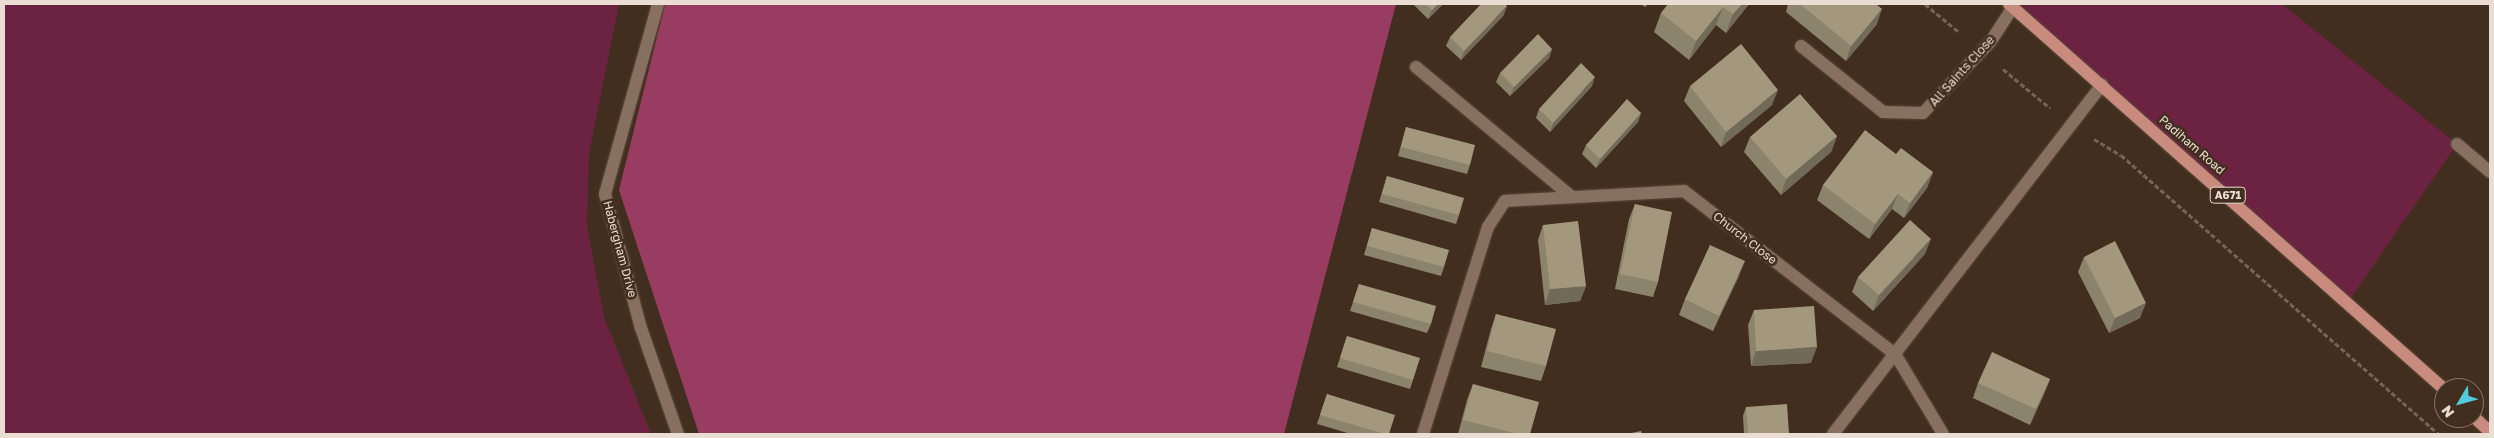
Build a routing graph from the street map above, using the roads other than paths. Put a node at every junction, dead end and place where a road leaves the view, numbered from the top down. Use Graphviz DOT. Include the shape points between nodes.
graph roads {
  1 [pos="658,4"];
  2 [pos="2011,5"];
  3 [pos="1801,46"];
  4 [pos="1416,67"];
  5 [pos="2102,85"];
  6 [pos="2457,144"];
  7 [pos="2490,172"];
  8 [pos="1572,197"];
  9 [pos="1895,354"];
  10 [pos="2434,380"];
  11 [pos="678,434"];
  12 [pos="1423,434"];
  13 [pos="1832,434"];
  14 [pos="1943,434"];
  1 -- 11 [label="street, Habergham Drive" via="605,194 642,328"];
  2 -- 3 [label="street, All Saints Close" via="1982,51 1923,113 1883,112"];
  2 -- 5 [label="main road, Padiham Road / A671"];
  4 -- 8 [label="street"];
  5 -- 9 [label="street"];
  5 -- 10 [label="main road, Padiham Road / A671"];
  6 -- 7 [label="street"];
  8 -- 9 [label="street, Church Close" via="1684,190"];
  8 -- 12 [label="street, Church Close" via="1505,201 1488,227"];
  9 -- 13 [label="street"];
  9 -- 14 [label="street"];
}
